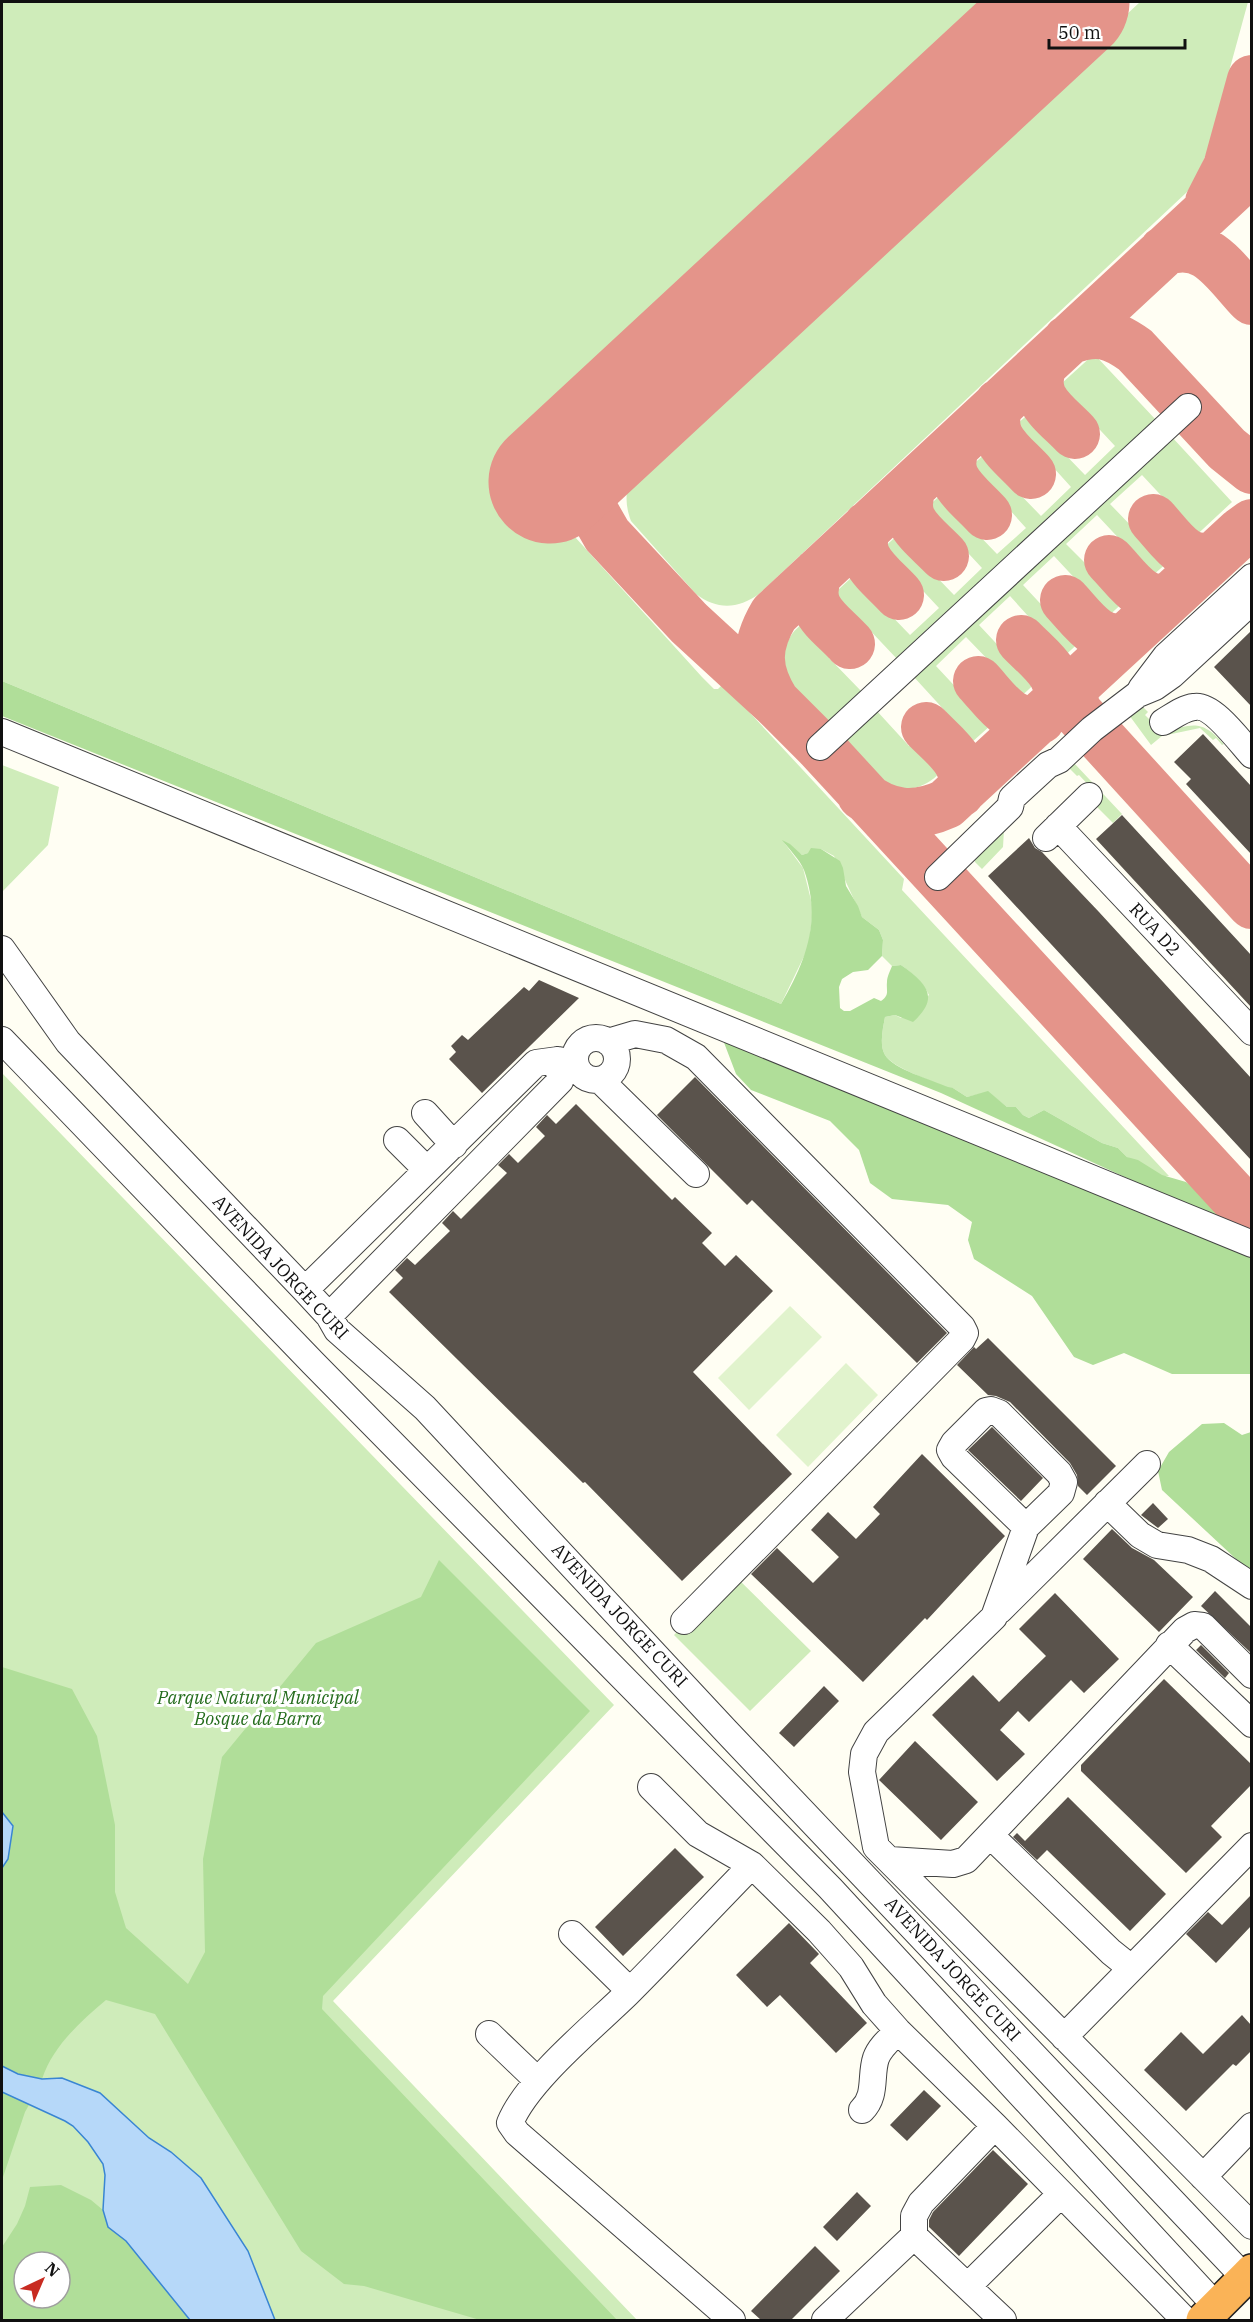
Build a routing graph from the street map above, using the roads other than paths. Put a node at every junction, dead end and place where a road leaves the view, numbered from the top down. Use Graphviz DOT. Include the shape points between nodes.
graph roads {
  1 [pos="1188,407"];
  2 [pos="1251,577"];
  3 [pos="1251,601"];
  4 [pos="1138,694"];
  5 [pos="1163,722"];
  6 [pos="2,732"];
  7 [pos="820,747"];
  8 [pos="1251,755"];
  9 [pos="1089,796"];
  10 [pos="938,877"];
  11 [pos="2,949"];
  12 [pos="1251,1032"];
  13 [pos="2,1040"];
  14 [pos="608,1042"];
  15 [pos="566,1061"];
  16 [pos="600,1080"];
  17 [pos="425,1113"];
  18 [pos="397,1140"];
  19 [pos="454,1145"];
  20 [pos="427,1170"];
  21 [pos="696,1174"];
  22 [pos="1251,1244"];
  23 [pos="305,1290"];
  24 [pos="333,1323"];
  25 [pos="313,1363"];
  26 [pos="1147,1464"];
  27 [pos="1107,1503"];
  28 [pos="1026,1527"];
  29 [pos="1251,1586"];
  30 [pos="994,1617"];
  31 [pos="684,1621"];
  32 [pos="1168,1645"];
  33 [pos="1251,1675"];
  34 [pos="1251,1724"];
  35 [pos="651,1787"];
  36 [pos="990,1835"];
  37 [pos="1251,1846"];
  38 [pos="883,1854"];
  39 [pos="752,1865"];
  40 [pos="856,1866"];
  41 [pos="830,1888"];
  42 [pos="572,1934"];
  43 [pos="1131,1968"];
  44 [pos="630,1991"];
  45 [pos="1032,2006"];
  46 [pos="1009,2030"];
  47 [pos="898,2031"];
  48 [pos="489,2034"];
  49 [pos="1064,2037"];
  50 [pos="984,2053"];
  51 [pos="538,2080"];
  52 [pos="862,2110"];
  53 [pos="995,2126"];
  54 [pos="1251,2126"];
  55 [pos="1203,2176"];
  56 [pos="1061,2194"];
  57 [pos="1251,2226"];
  58 [pos="914,2236"];
  59 [pos="1248,2274"];
  60 [pos="968,2286"];
  61 [pos="1210,2313"];
  62 [pos="732,2320"];
  63 [pos="825,2320"];
  64 [pos="1003,2320"];
  65 [pos="1185,2320"];
  1 -- 7 [label="street"];
  2 -- 4 [label="street" via="1166,656"];
  3 -- 4 [label="street" via="1172,675"];
  4 -- 10 [label="street" via="1048,765"];
  5 -- 8 [label="street" via="1194,706 1203,707"];
  6 -- 22 [label="street"];
  9 -- 12 [label="street, RUA D2" via="1052,832"];
  11 -- 23 [label="street, AVENIDA JORGE CURI" via="68,1042"];
  13 -- 25 [label="street, AVENIDA JORGE CURI"];
  14 -- 15 [label="street" via="595,1038 582,1043"];
  14 -- 16 [label="street" via="617,1060 612,1073"];
  14 -- 31 [label="street" via="635,1034 666,1040 696,1057 965,1333"];
  15 -- 16 [label="street" via="581,1075"];
  15 -- 19 [label="street" via="536,1063"];
  15 -- 24 [label="street" via="560,1082"];
  16 -- 21 [label="street"];
  17 -- 19 [label="street"];
  18 -- 20 [label="street"];
  19 -- 20 [label="street"];
  20 -- 23 [label="street"];
  23 -- 24 [label="street, AVENIDA JORGE CURI"];
  24 -- 25 [label="street"];
  24 -- 40 [label="street, AVENIDA JORGE CURI" via="425,1408"];
  25 -- 41 [label="street, AVENIDA JORGE CURI"];
  26 -- 27 [label="street"];
  27 -- 29 [label="street" via="1140,1535 1157,1545 1211,1559"];
  27 -- 30 [label="street"];
  28 -- 28 [label="street" via="951,1450 986,1411 999,1413 1064,1482 1061,1493"];
  28 -- 30 [label="street"];
  30 -- 38 [label="street" via="876,1732 864,1754 862,1772"];
  32 -- 33 [label="street" via="1194,1625 1203,1626"];
  32 -- 34 [label="street"];
  32 -- 36 [label="street"];
  35 -- 39 [label="street" via="698,1834"];
  36 -- 38 [label="street" via="966,1860 953,1864"];
  36 -- 43 [label="street"];
  37 -- 43 [label="street"];
  38 -- 40 [label="street"];
  38 -- 45 [label="street"];
  39 -- 44 [label="street"];
  39 -- 47 [label="street" via="833,1946"];
  40 -- 41 [label="street"];
  40 -- 46 [label="street, AVENIDA JORGE CURI"];
  41 -- 50 [label="street, AVENIDA JORGE CURI"];
  42 -- 44 [label="street"];
  43 -- 49 [label="street"];
  44 -- 51 [label="street"];
  45 -- 46 [label="street"];
  45 -- 49 [label="street"];
  46 -- 50 [label="street"];
  46 -- 59 [label="street, AVENIDA JORGE CURI"];
  47 -- 52 [label="street" via="876,2059 872,2094"];
  47 -- 53 [label="street"];
  48 -- 51 [label="street"];
  49 -- 55 [label="street"];
  50 -- 61 [label="street, AVENIDA JORGE CURI"];
  51 -- 62 [label="street" via="513,2114 510,2123 517,2133"];
  53 -- 56 [label="street"];
  53 -- 58 [label="street" via="921,2203 914,2216"];
  54 -- 55 [label="street"];
  55 -- 57 [label="street"];
  56 -- 60 [label="street"];
  56 -- 65 [label="street"];
  58 -- 60 [label="street"];
  58 -- 63 [label="street"];
  59 -- 61 [label="highway"];
  60 -- 64 [label="street"];
}
